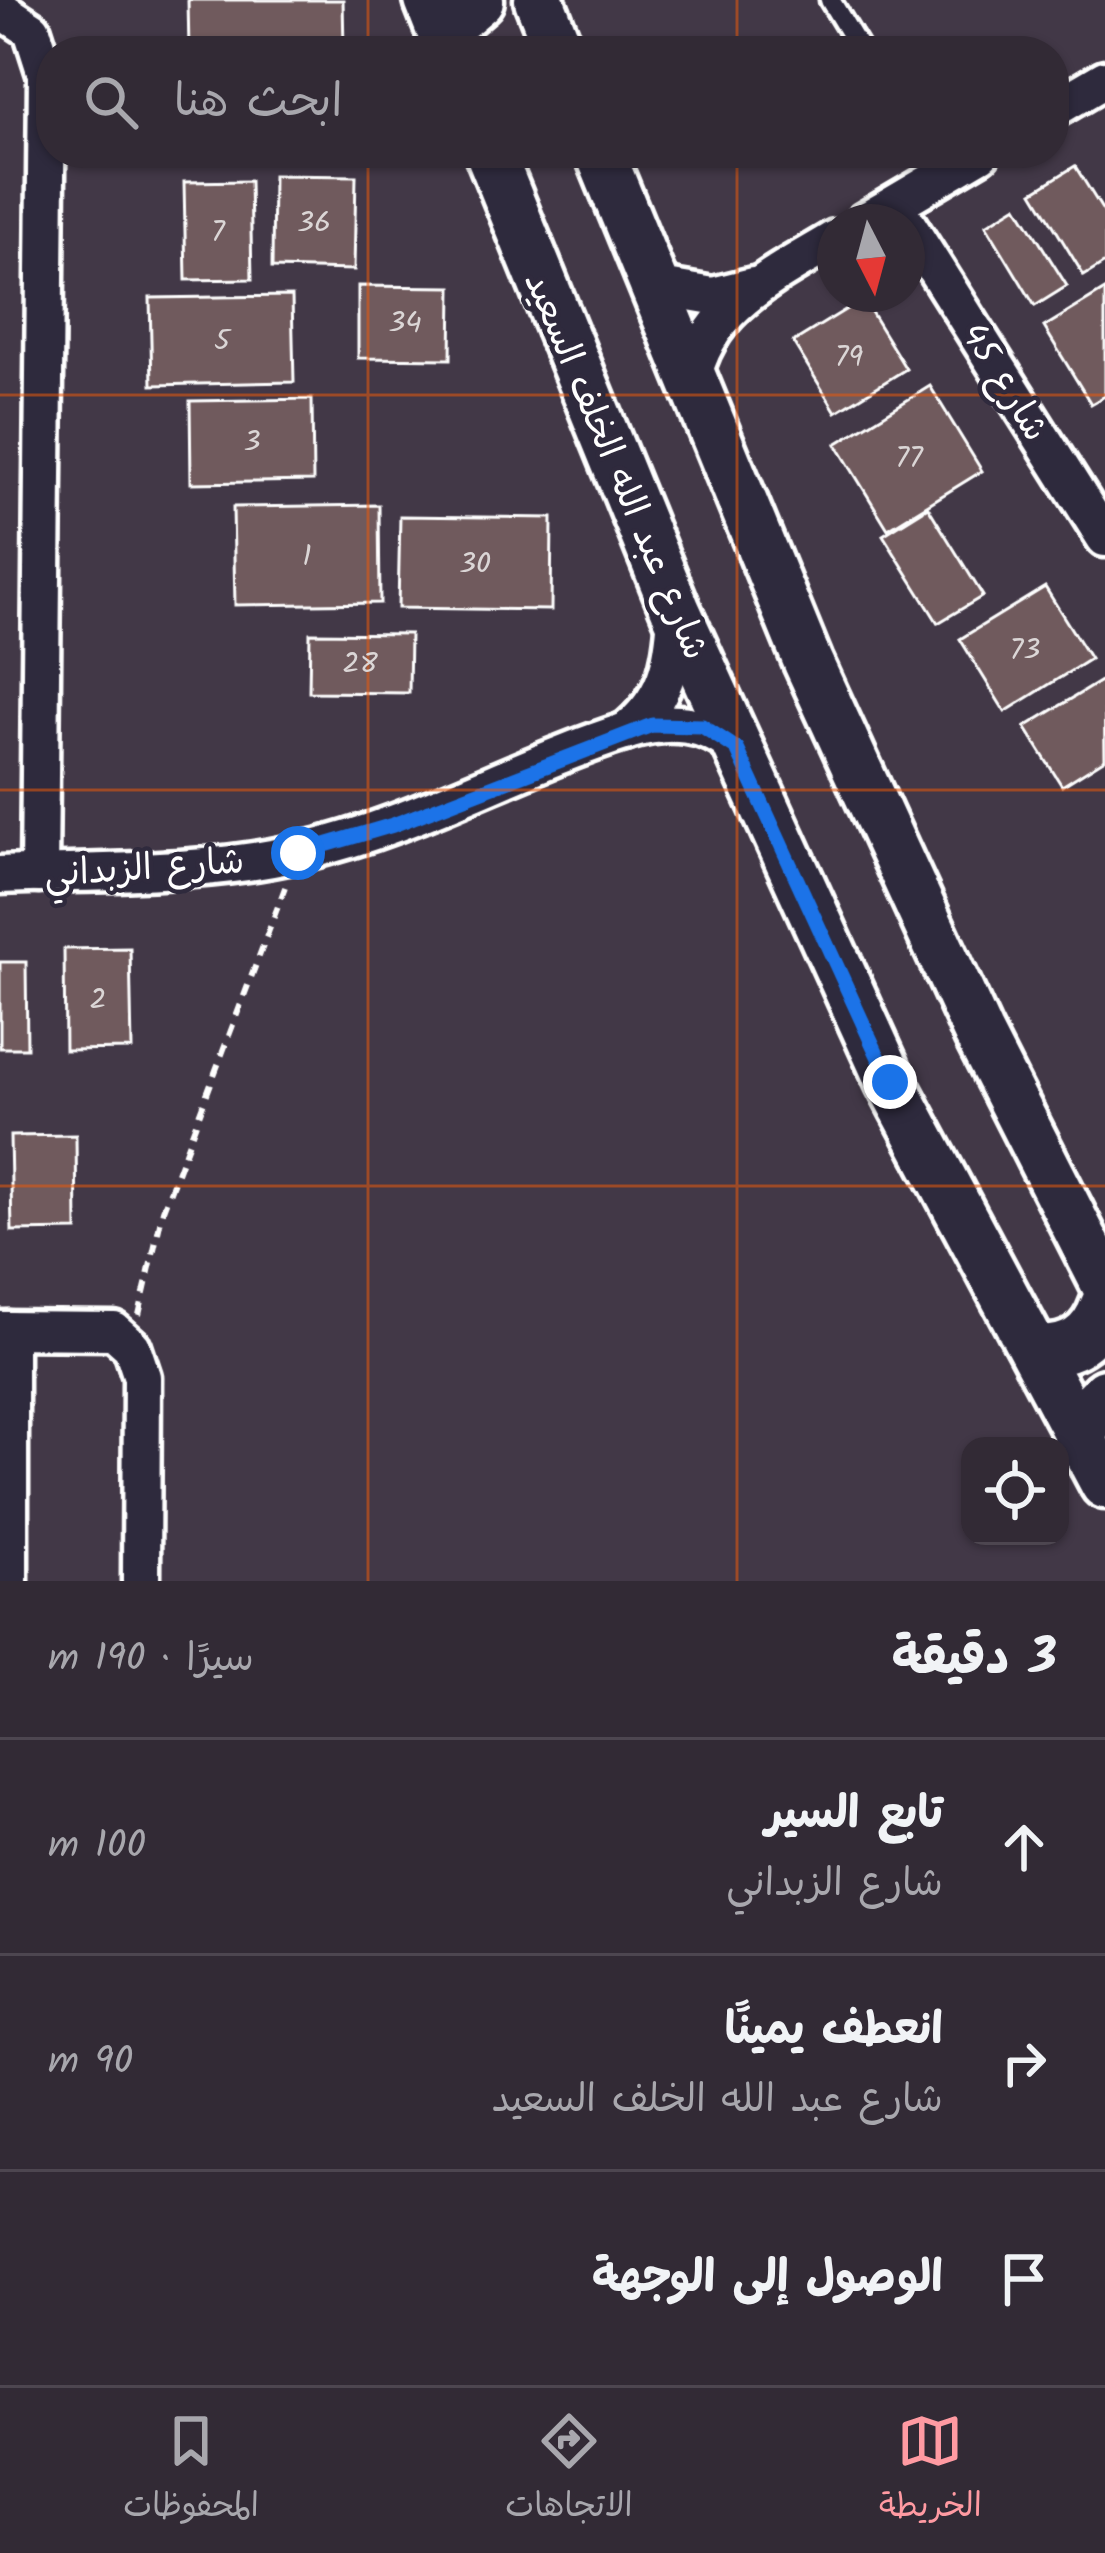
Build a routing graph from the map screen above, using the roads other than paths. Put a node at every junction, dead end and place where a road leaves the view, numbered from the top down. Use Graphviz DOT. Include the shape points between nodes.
graph roads {
  1 [pos="479,0"];
  2 [pos="538,0"];
  3 [pos="830,0"];
  4 [pos="0,9"];
  5 [pos="441,30"];
  6 [pos="553,36"];
  7 [pos="852,36"];
  8 [pos="36,43"];
  9 [pos="1105,79"];
  10 [pos="1069,101"];
  11 [pos="46,168"];
  12 [pos="496,168"];
  13 [pos="606,168"];
  14 [pos="929,168"];
  15 [pos="903,204"];
  16 [pos="817,250"];
  17 [pos="925,266"];
  18 [pos="763,282"];
  19 [pos="654,286"];
  20 [pos="692,382"];
  21 [pos="1105,538"];
  22 [pos="676,611"];
  23 [pos="625,732"];
  24 [pos="737,749"];
  25 [pos="40,874"];
  26 [pos="0,875"];
  27 [pos="1105,1283"];
  28 [pos="1105,1305"];
  29 [pos="5,1330"];
  30 [pos="1034,1350"];
  31 [pos="1105,1394"];
  32 [pos="1083,1440"];
  33 [pos="1105,1484"];
  34 [pos="9,1581"];
  35 [pos="141,1581"];
  1 -- 5 [label="main road"];
  2 -- 6 [label="main road"];
  3 -- 7 [label="lane"];
  4 -- 8 [label="street" via="32,30"];
  9 -- 10 [label="street"];
  11 -- 25 [label="street"];
  12 -- 22 [label="main road, شارع عبد الله الخلف السعيد"];
  13 -- 19 [label="main road"];
  14 -- 15 [label="street"];
  16 -- 18 [label="street"];
  17 -- 21 [label="street, شارع 45"];
  18 -- 19 [label="street" via="713,296"];
  18 -- 20 [label="street" via="706,337"];
  19 -- 20 [label="main road"];
  20 -- 27 [label="main road" via="928,924"];
  22 -- 23 [label="street, شارع الزبداني" via="663,690"];
  22 -- 24 [label="main road, شارع عبد الله الخلف السعيد"];
  23 -- 24 [label="street, شارع الزبداني" via="702,726"];
  23 -- 25 [label="street, شارع الزبداني" via="393,825 298,853"];
  24 -- 30 [label="main road, شارع عبد الله الخلف السعيد" via="890,1082"];
  25 -- 26 [label="street, شارع الزبداني"];
  28 -- 30 [label="main road" via="1072,1347"];
  29 -- 34 [label="street"];
  29 -- 35 [label="street" via="114,1330 132,1347 142,1377"];
  30 -- 32 [label="main road, شارع عبد الله الخلف السعيد"];
  31 -- 32 [label="main road" via="1088,1412"];
  32 -- 33 [label="main road, شارع عبد الله الخلف السعيد"];
}
